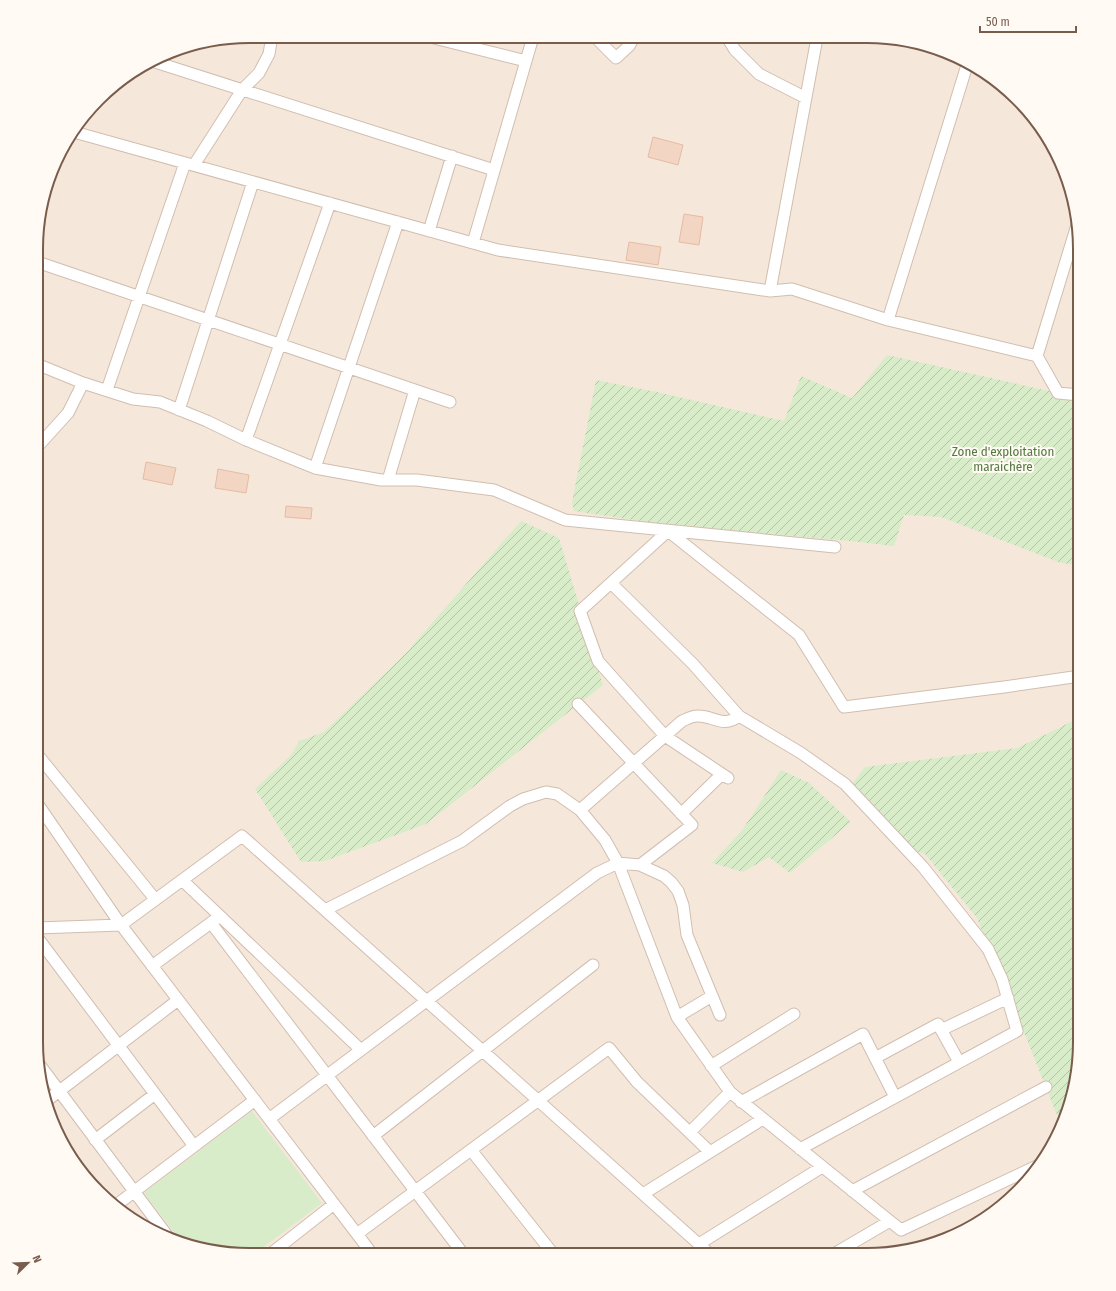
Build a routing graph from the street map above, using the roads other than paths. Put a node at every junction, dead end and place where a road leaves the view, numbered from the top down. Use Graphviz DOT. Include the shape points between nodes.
graph roads {
  1 [pos="271,43"];
  2 [pos="463,43"];
  3 [pos="531,43"];
  4 [pos="601,43"];
  5 [pos="631,43"];
  6 [pos="731,43"];
  7 [pos="816,43"];
  8 [pos="526,61"];
  9 [pos="159,63"];
  10 [pos="966,69"];
  11 [pos="242,90"];
  12 [pos="806,98"];
  13 [pos="79,133"];
  14 [pos="452,156"];
  15 [pos="190,164"];
  16 [pos="494,170"];
  17 [pos="253,182"];
  18 [pos="330,203"];
  19 [pos="398,222"];
  20 [pos="429,231"];
  21 [pos="1073,238"];
  22 [pos="473,243"];
  23 [pos="43,264"];
  24 [pos="770,291"];
  25 [pos="140,297"];
  26 [pos="208,320"];
  27 [pos="888,320"];
  28 [pos="280,344"];
  29 [pos="1037,356"];
  30 [pos="43,367"];
  31 [pos="349,367"];
  32 [pos="83,383"];
  33 [pos="108,390"];
  34 [pos="415,390"];
  35 [pos="1073,394"];
  36 [pos="450,402"];
  37 [pos="179,410"];
  38 [pos="43,440"];
  39 [pos="246,440"];
  40 [pos="315,468"];
  41 [pos="388,480"];
  42 [pos="668,531"];
  43 [pos="835,546"];
  44 [pos="611,583"];
  45 [pos="1073,677"];
  46 [pos="578,704"];
  47 [pos="739,716"];
  48 [pos="665,736"];
  49 [pos="43,761"];
  50 [pos="634,763"];
  51 [pos="580,810"];
  52 [pos="43,812"];
  53 [pos="681,814"];
  54 [pos="618,863"];
  55 [pos="640,865"];
  56 [pos="182,880"];
  57 [pos="155,899"];
  58 [pos="325,910"];
  59 [pos="220,916"];
  60 [pos="211,923"];
  61 [pos="120,925"];
  62 [pos="43,928"];
  63 [pos="43,946"];
  64 [pos="594,965"];
  65 [pos="152,966"];
  66 [pos="712,996"];
  67 [pos="1008,998"];
  68 [pos="178,1000"];
  69 [pos="427,1001"];
  70 [pos="720,1014"];
  71 [pos="794,1014"];
  72 [pos="677,1017"];
  73 [pos="941,1030"];
  74 [pos="119,1046"];
  75 [pos="361,1050"];
  76 [pos="483,1051"];
  77 [pos="875,1058"];
  78 [pos="958,1062"];
  79 [pos="711,1066"];
  80 [pos="46,1073"];
  81 [pos="327,1075"];
  82 [pos="1046,1087"];
  83 [pos="59,1091"];
  84 [pos="730,1092"];
  85 [pos="155,1094"];
  86 [pos="51,1097"];
  87 [pos="895,1097"];
  88 [pos="255,1100"];
  89 [pos="537,1100"];
  90 [pos="741,1102"];
  91 [pos="269,1119"];
  92 [pos="763,1119"];
  93 [pos="690,1132"];
  94 [pos="373,1136"];
  95 [pos="95,1140"];
  96 [pos="194,1146"];
  97 [pos="800,1149"];
  98 [pos="471,1150"];
  99 [pos="710,1152"];
  100 [pos="822,1167"];
  101 [pos="1028,1170"];
  102 [pos="415,1191"];
  103 [pos="852,1191"];
  104 [pos="134,1192"];
  105 [pos="643,1194"];
  106 [pos="120,1202"];
  107 [pos="334,1204"];
  108 [pos="890,1221"];
  109 [pos="162,1229"];
  110 [pos="357,1234"];
  111 [pos="700,1244"];
  112 [pos="277,1248"];
  113 [pos="368,1248"];
  114 [pos="459,1248"];
  115 [pos="549,1248"];
  116 [pos="704,1248"];
  117 [pos="844,1248"];
  1 -- 11 [label="street" via="269,54 259,73"];
  2 -- 8 [label="street"];
  3 -- 8 [label="street"];
  4 -- 5 [label="street" via="616,58"];
  6 -- 12 [label="street" via="759,74"];
  7 -- 12 [label="street"];
  8 -- 16 [label="street"];
  9 -- 11 [label="street"];
  10 -- 27 [label="street"];
  11 -- 14 [label="street"];
  11 -- 15 [label="street"];
  12 -- 24 [label="street"];
  13 -- 15 [label="street"];
  14 -- 16 [label="street"];
  14 -- 20 [label="street"];
  15 -- 17 [label="street"];
  15 -- 25 [label="street"];
  16 -- 22 [label="street"];
  17 -- 18 [label="street"];
  17 -- 26 [label="street"];
  18 -- 19 [label="street"];
  18 -- 28 [label="street"];
  19 -- 20 [label="street"];
  19 -- 31 [label="street"];
  20 -- 22 [label="street"];
  21 -- 29 [label="street"];
  22 -- 24 [label="street" via="498,250"];
  23 -- 25 [label="street"];
  24 -- 27 [label="street" via="792,289"];
  25 -- 26 [label="street"];
  25 -- 33 [label="street"];
  26 -- 28 [label="street"];
  26 -- 37 [label="street"];
  27 -- 29 [label="street"];
  28 -- 31 [label="street"];
  28 -- 39 [label="street"];
  29 -- 35 [label="street" via="1058,392"];
  30 -- 32 [label="street"];
  31 -- 34 [label="street"];
  31 -- 40 [label="street"];
  32 -- 33 [label="street"];
  32 -- 38 [label="street" via="68,414"];
  33 -- 37 [label="street" via="133,399 160,402"];
  34 -- 36 [label="street"];
  34 -- 41 [label="street"];
  37 -- 39 [label="street"];
  39 -- 40 [label="street"];
  40 -- 41 [label="street"];
  41 -- 42 [label="street" via="417,480 494,490 565,520"];
  42 -- 43 [label="street"];
  42 -- 44 [label="street"];
  42 -- 45 [label="street" via="799,635 844,707"];
  44 -- 47 [label="street" via="693,664"];
  44 -- 48 [label="street" via="580,611 598,661"];
  46 -- 50 [label="street"];
  47 -- 48 [label="street" via="725,722 697,716 682,721"];
  47 -- 67 [label="street" via="801,753 845,784 868,808 927,871 988,949 1002,978"];
  48 -- 50 [label="street"];
  48 -- 53 [label="street" via="725,776"];
  49 -- 57 [label="street"];
  50 -- 51 [label="street"];
  50 -- 53 [label="street"];
  51 -- 54 [label="street" via="605,840"];
  51 -- 58 [label="street" via="557,794 546,792 523,799 462,841"];
  52 -- 61 [label="street"];
  53 -- 55 [label="street" via="692,825"];
  54 -- 55 [label="street"];
  54 -- 69 [label="street" via="597,873"];
  54 -- 72 [label="street"];
  55 -- 66 [label="street" via="664,876 678,891 685,915 687,935"];
  56 -- 57 [label="street"];
  56 -- 58 [label="street" via="242,836"];
  56 -- 59 [label="street"];
  57 -- 61 [label="street"];
  58 -- 69 [label="street"];
  59 -- 60 [label="street"];
  59 -- 75 [label="street"];
  60 -- 65 [label="street"];
  60 -- 81 [label="street"];
  61 -- 62 [label="street"];
  61 -- 65 [label="street"];
  63 -- 74 [label="street"];
  64 -- 76 [label="street"];
  65 -- 68 [label="street"];
  66 -- 70 [label="street"];
  66 -- 72 [label="street"];
  67 -- 73 [label="street"];
  67 -- 78 [label="street" via="1017,1031"];
  68 -- 74 [label="street"];
  68 -- 88 [label="street"];
  69 -- 75 [label="street"];
  69 -- 76 [label="street"];
  71 -- 79 [label="street"];
  72 -- 79 [label="street"];
  73 -- 77 [label="street" via="938,1024"];
  73 -- 78 [label="street"];
  74 -- 83 [label="street"];
  74 -- 85 [label="street"];
  75 -- 81 [label="street"];
  76 -- 89 [label="street"];
  76 -- 94 [label="street"];
  77 -- 87 [label="street"];
  77 -- 90 [label="street" via="863,1034"];
  78 -- 87 [label="street"];
  79 -- 84 [label="street"];
  80 -- 83 [label="street"];
  81 -- 91 [label="street"];
  81 -- 94 [label="street"];
  82 -- 103 [label="street"];
  83 -- 86 [label="street"];
  83 -- 95 [label="street"];
  84 -- 90 [label="street"];
  84 -- 93 [label="street"];
  85 -- 95 [label="street"];
  85 -- 96 [label="street"];
  87 -- 97 [label="street"];
  88 -- 91 [label="street"];
  88 -- 96 [label="street"];
  89 -- 93 [label="street" via="609,1048 637,1082"];
  89 -- 98 [label="street"];
  89 -- 105 [label="street"];
  90 -- 92 [label="street"];
  91 -- 107 [label="street"];
  92 -- 97 [label="street"];
  92 -- 99 [label="street"];
  93 -- 99 [label="street"];
  94 -- 102 [label="street"];
  95 -- 104 [label="street"];
  96 -- 104 [label="street"];
  97 -- 100 [label="street"];
  98 -- 102 [label="street"];
  98 -- 115 [label="street"];
  99 -- 105 [label="street"];
  100 -- 103 [label="street"];
  100 -- 111 [label="street"];
  101 -- 108 [label="street" via="901,1230"];
  102 -- 110 [label="street"];
  102 -- 114 [label="street"];
  103 -- 108 [label="street"];
  104 -- 106 [label="street"];
  104 -- 109 [label="street"];
  105 -- 111 [label="street"];
  107 -- 110 [label="street"];
  107 -- 112 [label="street"];
  108 -- 117 [label="street"];
  110 -- 113 [label="street"];
  111 -- 116 [label="street"];
}
